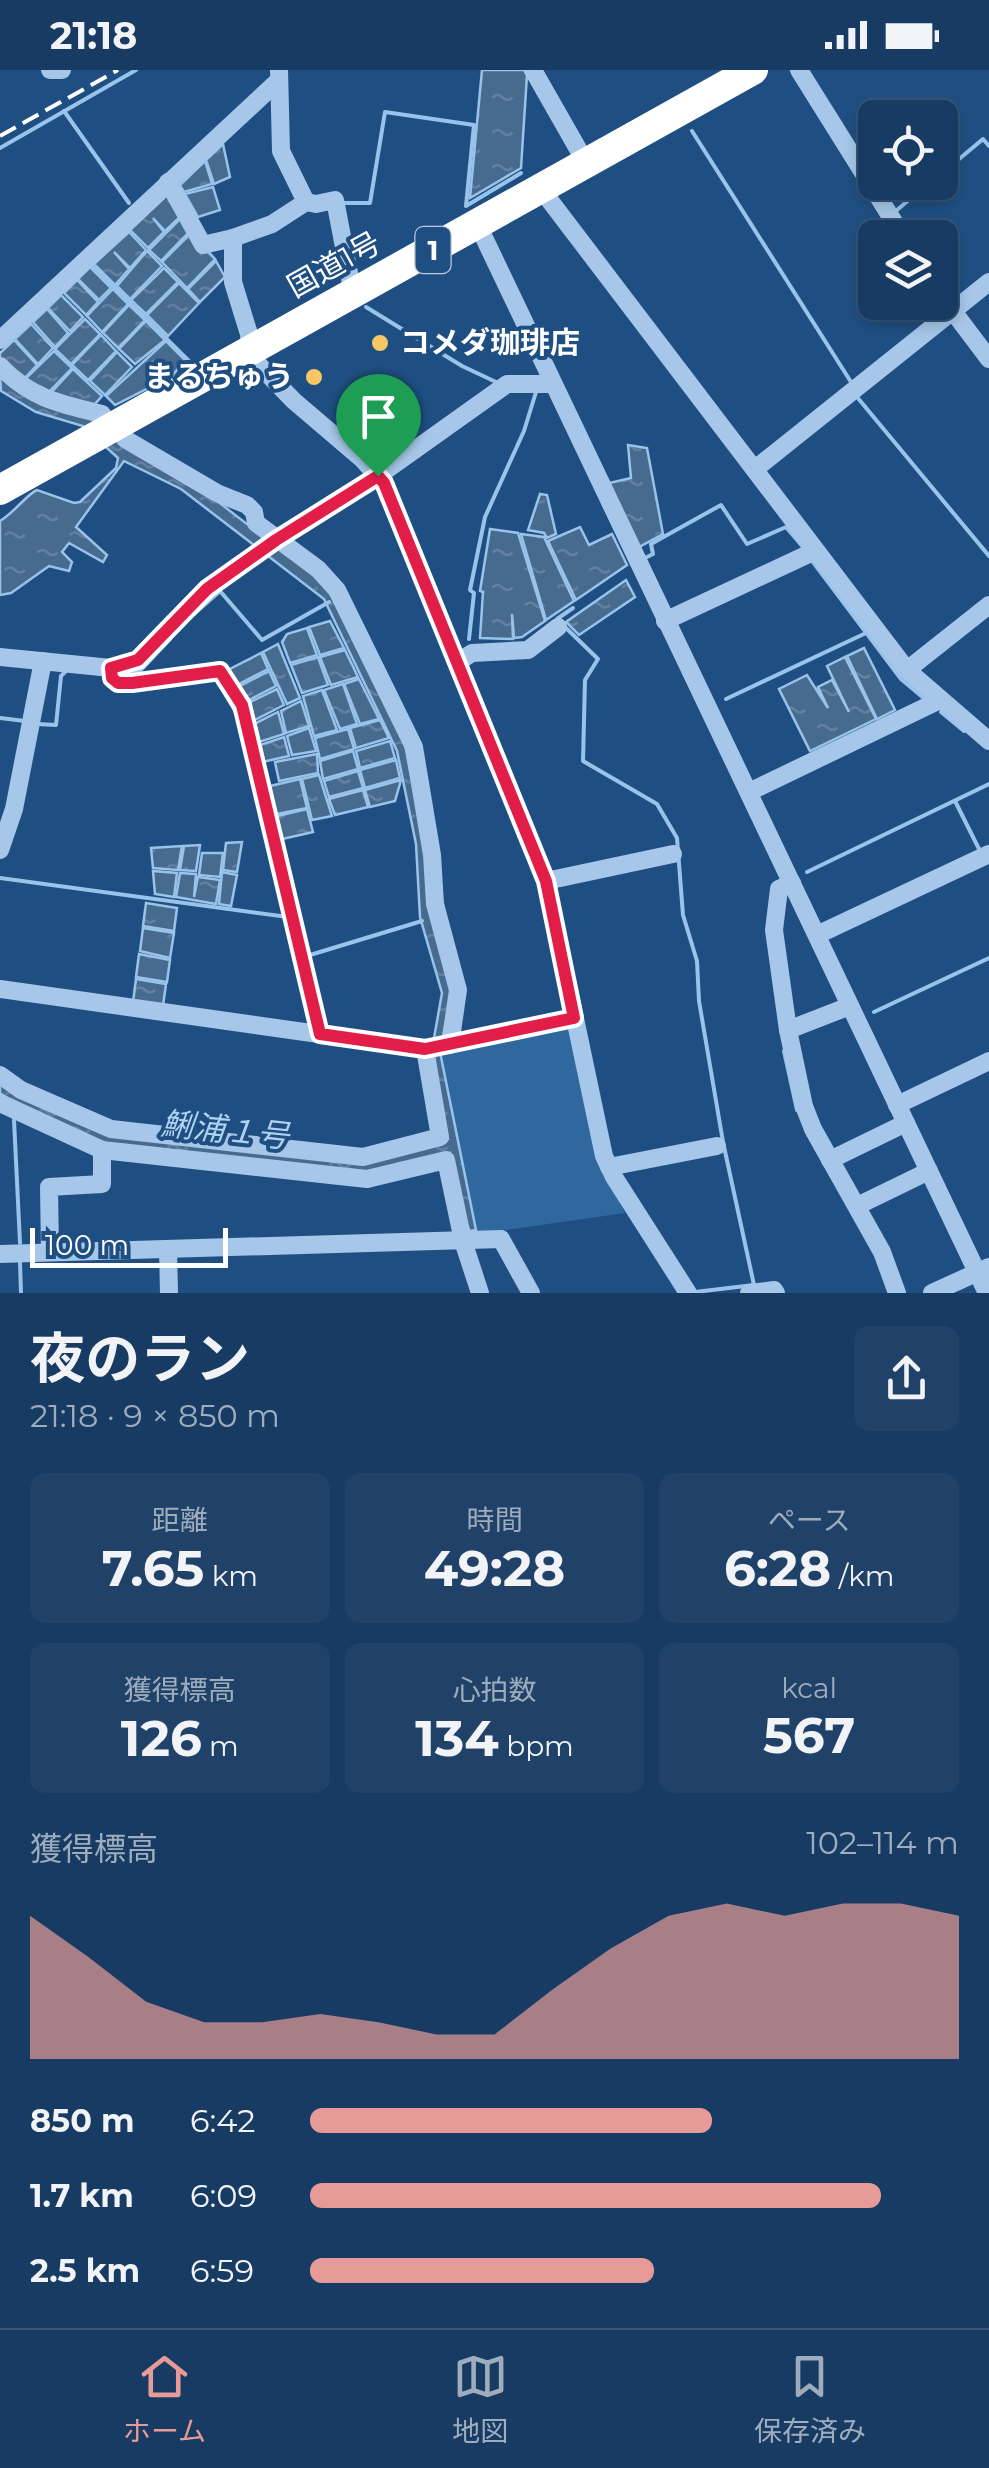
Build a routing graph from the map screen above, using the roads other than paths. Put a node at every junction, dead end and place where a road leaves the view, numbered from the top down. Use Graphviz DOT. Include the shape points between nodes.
graph roads {
  1 [pos="50,70"];
  2 [pos="62,70"];
  3 [pos="534,70"];
  4 [pos="753,70"];
  5 [pos="799,70"];
  6 [pos="278,75"];
  7 [pos="586,163"];
  8 [pos="168,182"];
  9 [pos="541,189"];
  10 [pos="306,202"];
  11 [pos="893,220"];
  12 [pos="478,225"];
  13 [pos="233,238"];
  14 [pos="989,282"];
  15 [pos="354,294"];
  16 [pos="958,307"];
  17 [pos="958,319"];
  18 [pos="942,320"];
  19 [pos="0,340"];
  20 [pos="250,352"];
  21 [pos="989,358"];
  22 [pos="0,366"];
  23 [pos="553,384"];
  24 [pos="107,431"];
  25 [pos="756,469"];
  26 [pos="378,476"];
  27 [pos="0,490"];
  28 [pos="276,540"];
  29 [pos="815,551"];
  30 [pos="989,605"];
  31 [pos="666,620"];
  32 [pos="558,628"];
  33 [pos="0,657"];
  34 [pos="42,662"];
  35 [pos="458,662"];
  36 [pos="111,668"];
  37 [pos="907,670"];
  38 [pos="940,700"];
  39 [pos="989,741"];
  40 [pos="749,792"];
  41 [pos="3,830"];
  42 [pos="0,850"];
  43 [pos="673,854"];
  44 [pos="989,854"];
  45 [pos="546,881"];
  46 [pos="792,883"];
  47 [pos="817,935"];
  48 [pos="0,988"];
  49 [pos="850,1006"];
  50 [pos="574,1018"];
  51 [pos="788,1030"];
  52 [pos="320,1034"];
  53 [pos="450,1045"];
  54 [pos="425,1049"];
  55 [pos="989,1061"];
  56 [pos="0,1075"];
  57 [pos="0,1102"];
  58 [pos="897,1105"];
  59 [pos="906,1122"];
  60 [pos="717,1146"];
  61 [pos="102,1150"];
  62 [pos="830,1160"];
  63 [pos="609,1167"];
  64 [pos="929,1171"];
  65 [pos="857,1206"];
  66 [pos="463,1241"];
  67 [pos="168,1249"];
  68 [pos="50,1252"];
  69 [pos="0,1254"];
  70 [pos="983,1270"];
  71 [pos="169,1293"];
  72 [pos="480,1293"];
  73 [pos="532,1293"];
  74 [pos="688,1293"];
  75 [pos="749,1293"];
  76 [pos="776,1293"];
  77 [pos="897,1293"];
  78 [pos="932,1293"];
  79 [pos="987,1293"];
  1 -- 2 [label="street"];
  3 -- 7 [label="street"];
  4 -- 7 [label="highway, 国道1号 / 1"];
  5 -- 11 [label="street"];
  6 -- 8 [label="street"];
  6 -- 10 [label="street" via="281,151"];
  7 -- 9 [label="highway, 国道1号 / 1"];
  8 -- 13 [label="street" via="202,245"];
  8 -- 19 [label="street"];
  9 -- 12 [label="highway, 国道1号 / 1"];
  9 -- 25 [label="street"];
  10 -- 13 [label="street"];
  10 -- 15 [label="street" via="335,200"];
  12 -- 15 [label="highway, 国道1号 / 1"];
  12 -- 23 [label="street"];
  13 -- 20 [label="street" via="233,282"];
  14 -- 16 [label="street"];
  15 -- 20 [label="highway, 国道1号 / 1"];
  17 -- 21 [label="street"];
  18 -- 25 [label="street"];
  20 -- 24 [label="highway, 国道1号 / 1"];
  20 -- 26 [label="street"];
  22 -- 24 [label="street" via="18,386"];
  23 -- 26 [label="street" via="507,384"];
  23 -- 31 [label="street"];
  24 -- 27 [label="highway, 国道1号 / 1"];
  24 -- 28 [label="street" via="247,505"];
  25 -- 29 [label="street"];
  26 -- 28 [label="street"];
  26 -- 35 [label="street"];
  28 -- 36 [label="street" via="207,589 138,660"];
  28 -- 53 [label="street" via="337,590 409,732 432,855 434,904 458,990"];
  29 -- 31 [label="street"];
  29 -- 37 [label="street"];
  30 -- 37 [label="street"];
  31 -- 40 [label="street"];
  32 -- 35 [label="street" via="528,650 472,653"];
  33 -- 34 [label="street"];
  34 -- 36 [label="street"];
  34 -- 41 [label="street" via="14,809"];
  35 -- 45 [label="street"];
  36 -- 52 [label="street" via="118,683 220,671 242,705"];
  37 -- 38 [label="street"];
  38 -- 39 [label="street"];
  38 -- 40 [label="street"];
  40 -- 46 [label="street"];
  41 -- 42 [label="street"];
  43 -- 45 [label="street"];
  44 -- 47 [label="street"];
  45 -- 50 [label="street"];
  46 -- 47 [label="street"];
  46 -- 51 [label="street" via="779,889 774,930"];
  47 -- 49 [label="street"];
  48 -- 52 [label="street"];
  49 -- 51 [label="street"];
  49 -- 58 [label="street"];
  50 -- 53 [label="street"];
  50 -- 63 [label="street"];
  51 -- 62 [label="street" via="804,1106"];
  52 -- 54 [label="street"];
  53 -- 54 [label="street"];
  54 -- 56 [label="street" via="440,1137 362,1157 111,1129"];
  55 -- 58 [label="street"];
  57 -- 61 [label="street"];
  58 -- 59 [label="street"];
  59 -- 62 [label="street"];
  59 -- 64 [label="street"];
  60 -- 63 [label="street"];
  61 -- 66 [label="street" via="366,1180 446,1160"];
  61 -- 68 [label="street" via="102,1184 49,1187"];
  62 -- 65 [label="street"];
  63 -- 74 [label="street"];
  64 -- 65 [label="street"];
  64 -- 70 [label="street"];
  65 -- 77 [label="street"];
  66 -- 67 [label="street"];
  66 -- 72 [label="street"];
  66 -- 73 [label="street" via="500,1238"];
  67 -- 68 [label="street"];
  67 -- 71 [label="street"];
  68 -- 69 [label="street"];
  70 -- 78 [label="street"];
  70 -- 79 [label="street"];
  75 -- 76 [label="street"];
}
